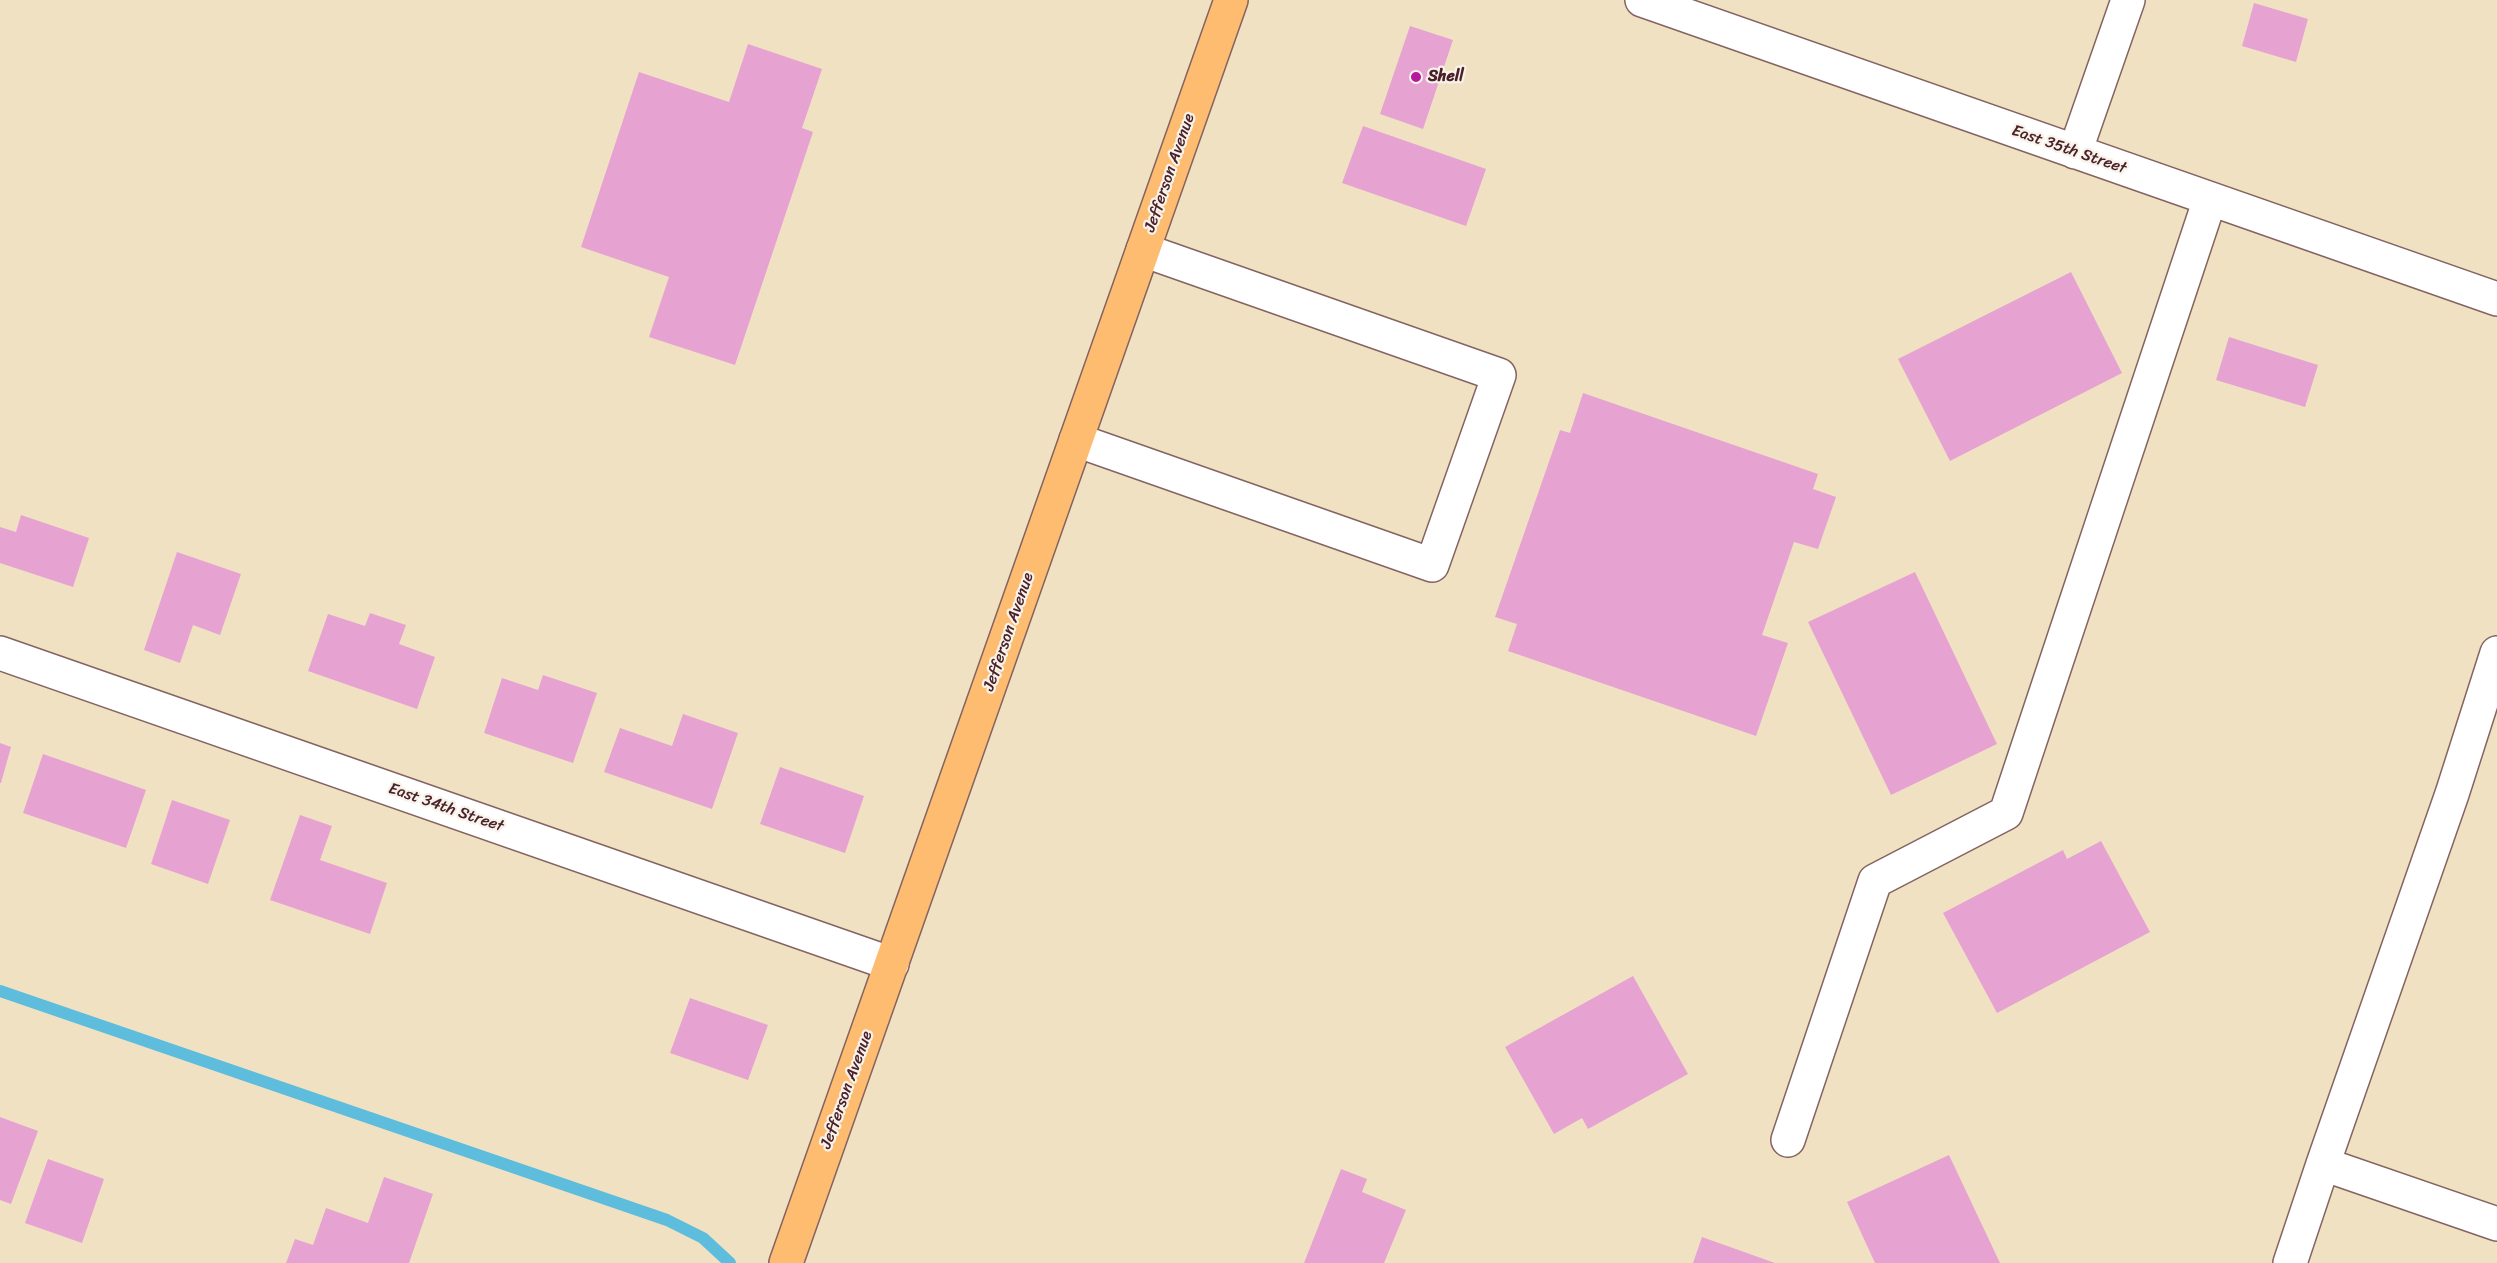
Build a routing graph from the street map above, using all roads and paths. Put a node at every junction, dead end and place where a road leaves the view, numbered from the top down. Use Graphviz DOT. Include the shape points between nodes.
graph roads {
  1 [pos="1231,0"];
  2 [pos="1642,0"];
  3 [pos="2128,0"];
  4 [pos="2075,152"];
  5 [pos="2210,199"];
  6 [pos="1143,250"];
  7 [pos="2497,299"];
  8 [pos="1076,440"];
  9 [pos="0,653"];
  10 [pos="2497,653"];
  11 [pos="892,964"];
  12 [pos="1788,1140"];
  13 [pos="2323,1164"];
  14 [pos="2497,1224"];
  15 [pos="786,1263"];
  16 [pos="2290,1263"];
  1 -- 6 [label="main road, Jefferson Avenue"];
  2 -- 4 [label="street, East 35th Street"];
  3 -- 4 [label="street"];
  4 -- 5 [label="street, East 35th Street"];
  5 -- 7 [label="street, East 35th Street"];
  5 -- 12 [label="street" via="2006,813 1875,881"];
  6 -- 8 [label="main road, Jefferson Avenue"];
  6 -- 8 [label="street" via="1499,375 1495,387 1432,565"];
  8 -- 11 [label="main road, Jefferson Avenue"];
  9 -- 11 [label="street, East 34th Street"];
  10 -- 13 [label="street"];
  11 -- 15 [label="main road, Jefferson Avenue"];
  13 -- 14 [label="street"];
  13 -- 16 [label="street"];
}
